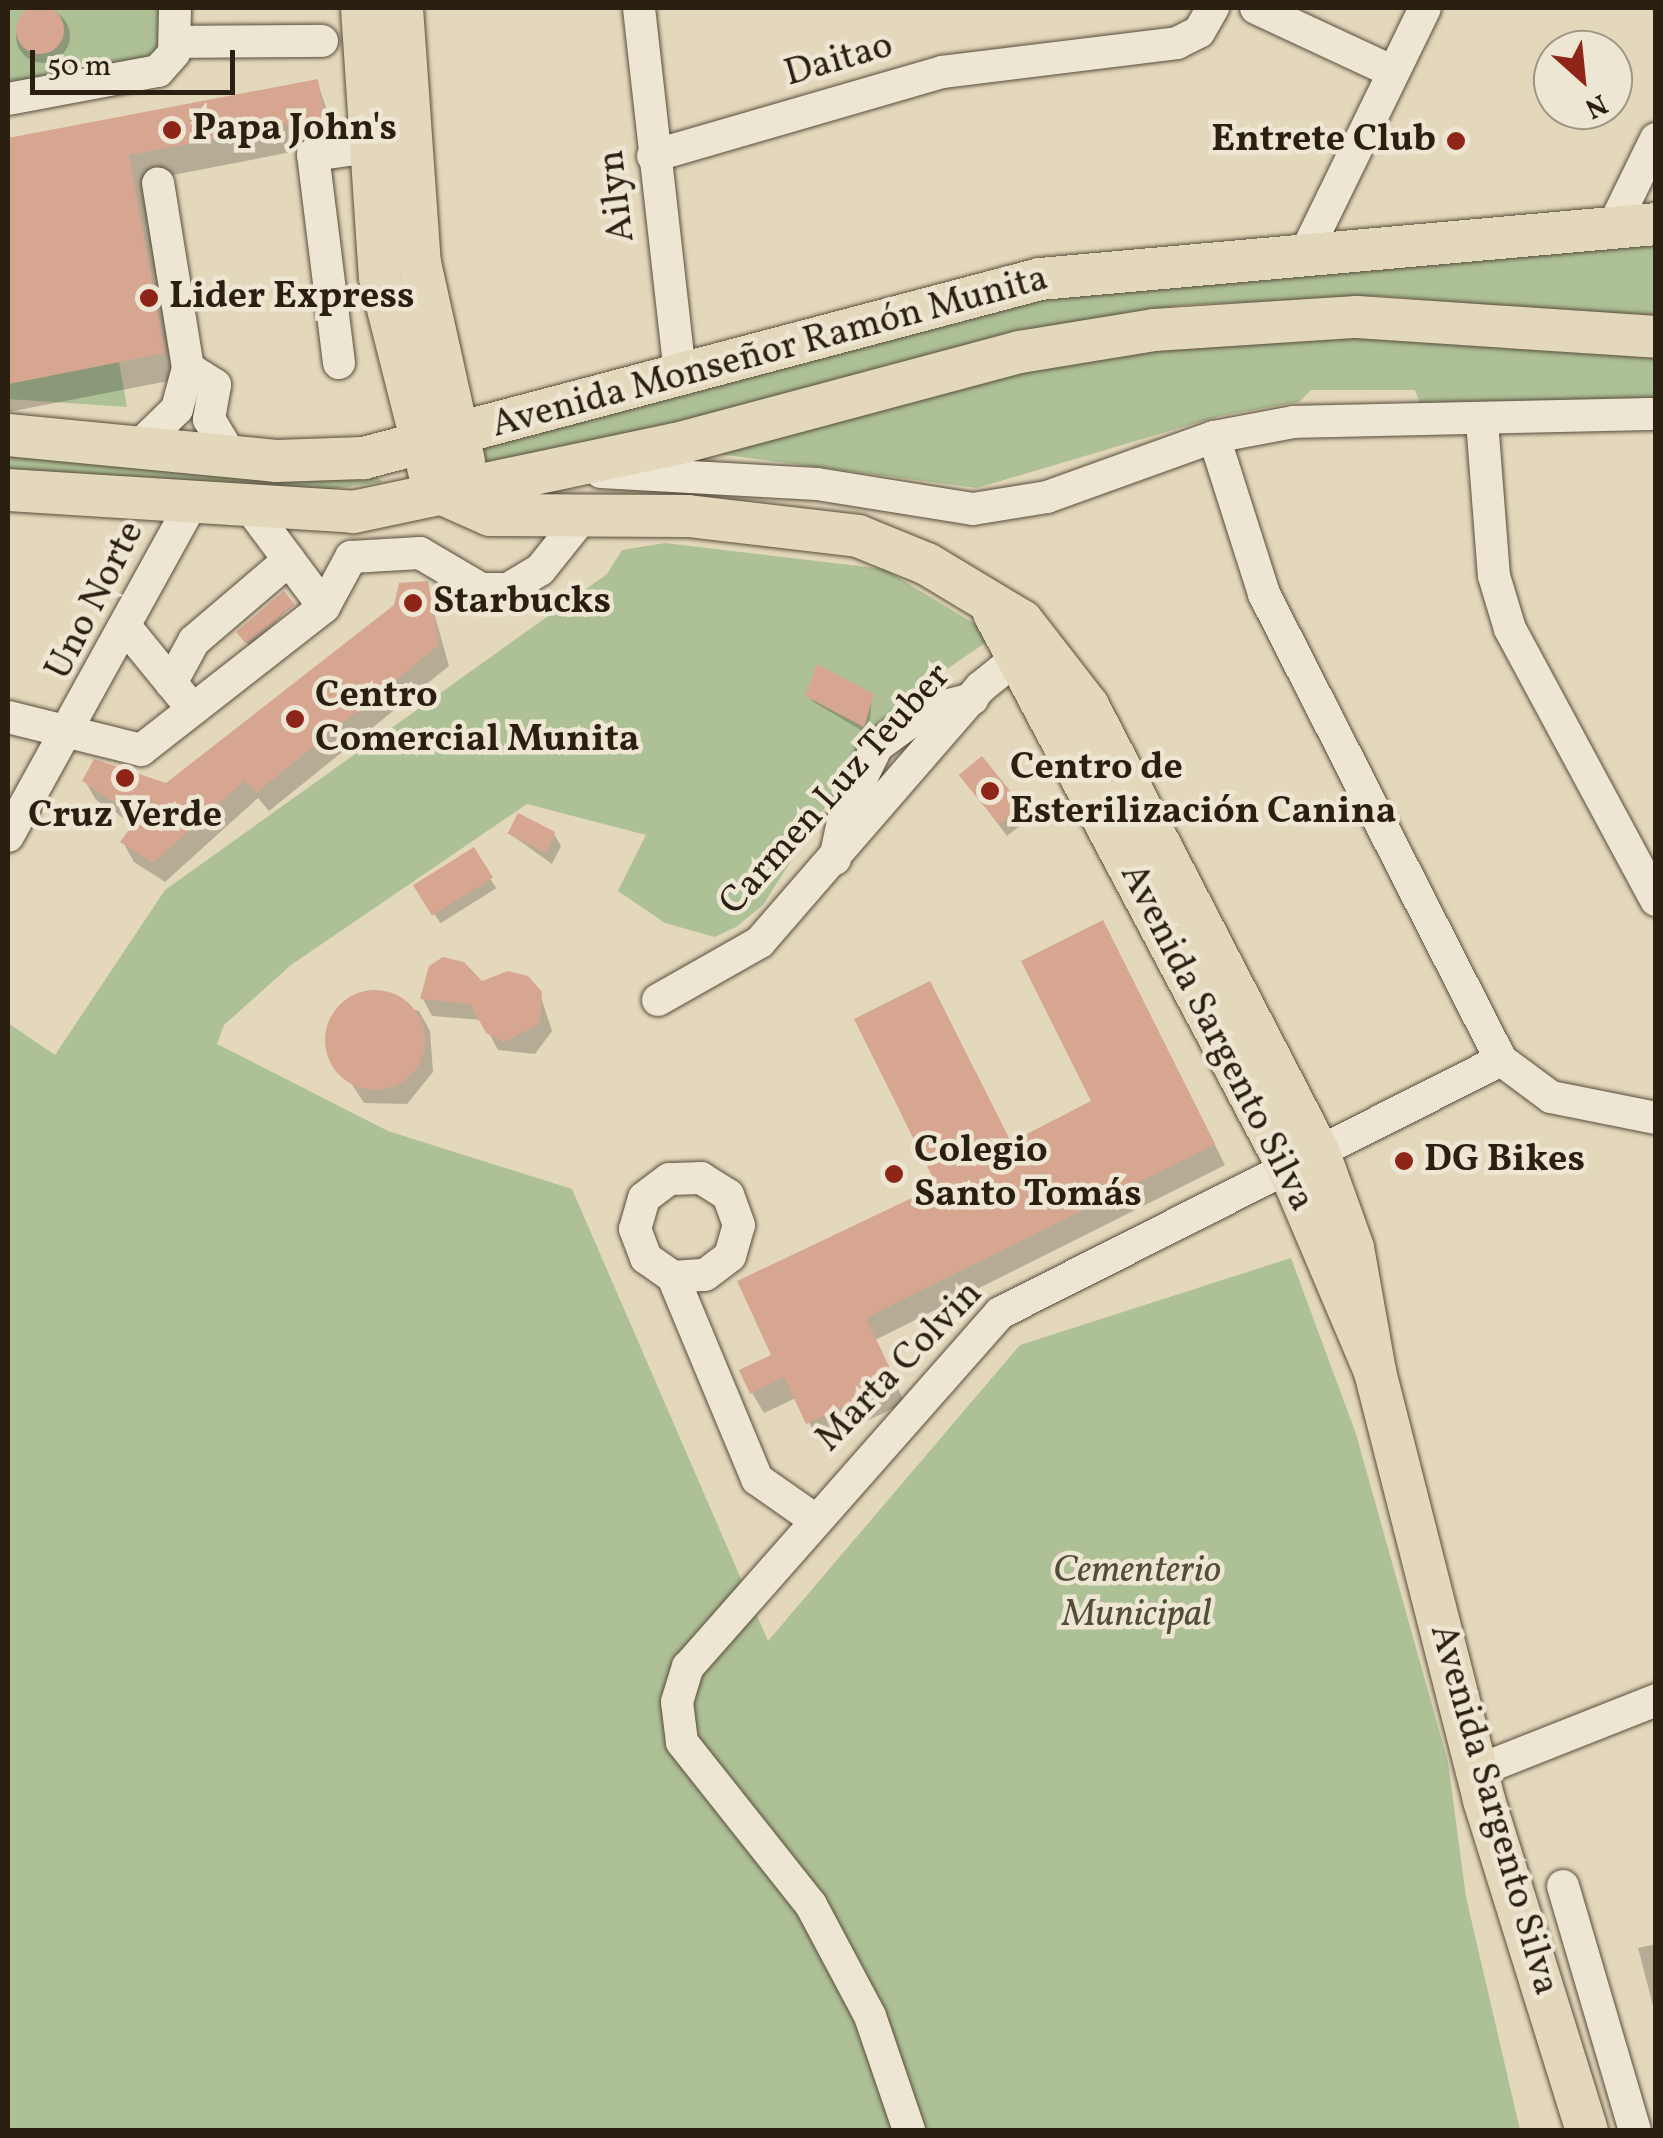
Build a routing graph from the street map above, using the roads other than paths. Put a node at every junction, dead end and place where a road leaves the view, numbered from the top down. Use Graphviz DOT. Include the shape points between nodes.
graph roads {
  1 [pos="175,8"];
  2 [pos="362,8"];
  3 [pos="402,8"];
  4 [pos="638,8"];
  5 [pos="1214,8"];
  6 [pos="1256,8"];
  7 [pos="1425,8"];
  8 [pos="322,41"];
  9 [pos="176,42"];
  10 [pos="1393,72"];
  11 [pos="8,99"];
  12 [pos="1656,139"];
  13 [pos="370,147"];
  14 [pos="652,156"];
  15 [pos="412,177"];
  16 [pos="158,182"];
  17 [pos="1656,224"];
  18 [pos="1613,227"];
  19 [pos="1306,252"];
  20 [pos="1656,337"];
  21 [pos="339,364"];
  22 [pos="680,375"];
  23 [pos="202,377"];
  24 [pos="1656,414"];
  25 [pos="1482,421"];
  26 [pos="459,434"];
  27 [pos="8,435"];
  28 [pos="1214,437"];
  29 [pos="139,446"];
  30 [pos="418,446"];
  31 [pos="231,456"];
  32 [pos="8,490"];
  33 [pos="458,495"];
  34 [pos="191,504"];
  35 [pos="251,509"];
  36 [pos="543,513"];
  37 [pos="289,560"];
  38 [pos="989,604"];
  39 [pos="324,606"];
  40 [pos="128,630"];
  41 [pos="1018,657"];
  42 [pos="172,682"];
  43 [pos="972,699"];
  44 [pos="195,711"];
  45 [pos="8,717"];
  46 [pos="74,730"];
  47 [pos="8,836"];
  48 [pos="835,859"];
  49 [pos="1656,900"];
  50 [pos="658,1000"];
  51 [pos="1501,1060"];
  52 [pos="1656,1118"];
  53 [pos="1304,1161"];
  54 [pos="673,1276"];
  55 [pos="814,1519"];
  56 [pos="1656,1700"];
  57 [pos="1477,1771"];
  58 [pos="1563,1886"];
  59 [pos="909,2130"];
  60 [pos="1586,2130"];
  61 [pos="1635,2130"];
  1 -- 9 [label="street"];
  2 -- 13 [label="main road"];
  3 -- 15 [label="main road"];
  4 -- 14 [label="street, Ailyn"];
  5 -- 14 [label="street, Daitao" via="1199,32 1177,43 942,72"];
  6 -- 10 [label="street"];
  7 -- 10 [label="street"];
  8 -- 9 [label="street"];
  9 -- 11 [label="street" via="158,72"];
  10 -- 19 [label="street"];
  12 -- 18 [label="street"];
  13 -- 15 [label="main road"];
  13 -- 21 [label="street" via="313,155"];
  13 -- 30 [label="main road" via="380,277"];
  14 -- 22 [label="street, Ailyn"];
  15 -- 26 [label="main road" via="423,278"];
  16 -- 23 [label="street"];
  17 -- 18 [label="main road, Avenida Monseñor Ramón Munita"];
  18 -- 19 [label="main road, Avenida Monseñor Ramón Munita"];
  19 -- 22 [label="main road, Avenida Monseñor Ramón Munita" via="995,288"];
  20 -- 36 [label="main road, Avenida Monseñor Ramón Munita" via="1357,317 1154,330 1004,356"];
  22 -- 26 [label="main road, Avenida Monseñor Ramón Munita"];
  23 -- 29 [label="street"];
  23 -- 31 [label="street" via="210,419"];
  24 -- 25 [label="street"];
  25 -- 28 [label="street" via="1294,422"];
  25 -- 49 [label="street" via="1493,566 1510,629"];
  26 -- 30 [label="main road, Avenida Monseñor Ramón Munita"];
  26 -- 33 [label="main road"];
  27 -- 29 [label="main road, Avenida Monseñor Ramón Munita"];
  28 -- 36 [label="street" via="1068,491 973,509 711,474"];
  28 -- 51 [label="street" via="1264,594"];
  29 -- 31 [label="main road, Avenida Monseñor Ramón Munita"];
  30 -- 31 [label="main road, Avenida Monseñor Ramón Munita" via="331,461"];
  30 -- 33 [label="main road"];
  32 -- 34 [label="main road"];
  33 -- 35 [label="main road" via="343,512"];
  33 -- 36 [label="main road"];
  34 -- 35 [label="main road"];
  34 -- 40 [label="street, Uno Norte"];
  35 -- 37 [label="street"];
  36 -- 38 [label="main road, Avenida Sargento Silva" via="716,518 858,536 927,564"];
  36 -- 39 [label="street" via="540,570 493,590 420,553 362,554 338,568"];
  37 -- 39 [label="street"];
  37 -- 42 [label="street" via="194,641"];
  38 -- 41 [label="main road, Avenida Sargento Silva"];
  38 -- 53 [label="main road, Avenida Sargento Silva" via="1032,630 1088,706"];
  39 -- 44 [label="street"];
  40 -- 42 [label="street"];
  40 -- 46 [label="street, Uno Norte"];
  41 -- 43 [label="street, Carmen Luz Teuber"];
  41 -- 53 [label="main road, Avenida Sargento Silva"];
  42 -- 44 [label="street"];
  43 -- 48 [label="street, Carmen Luz Teuber"];
  43 -- 48 [label="street" via="925,711 877,746 845,812"];
  44 -- 46 [label="street" via="133,752"];
  45 -- 46 [label="street"];
  46 -- 47 [label="street, Uno Norte"];
  48 -- 50 [label="street, Carmen Luz Teuber" via="760,942"];
  51 -- 52 [label="street" via="1528,1086"];
  51 -- 53 [label="street, Marta Colvin"];
  53 -- 55 [label="street, Marta Colvin" via="1000,1313"];
  53 -- 57 [label="main road, Avenida Sargento Silva" via="1353,1248 1374,1372"];
  54 -- 55 [label="street" via="757,1479"];
  55 -- 59 [label="street, Marta Colvin" via="680,1682 682,1742 811,1905 870,2016"];
  56 -- 57 [label="street"];
  57 -- 60 [label="main road, Avenida Sargento Silva"];
  58 -- 61 [label="street, Avenida Sargento Silva"];
}
